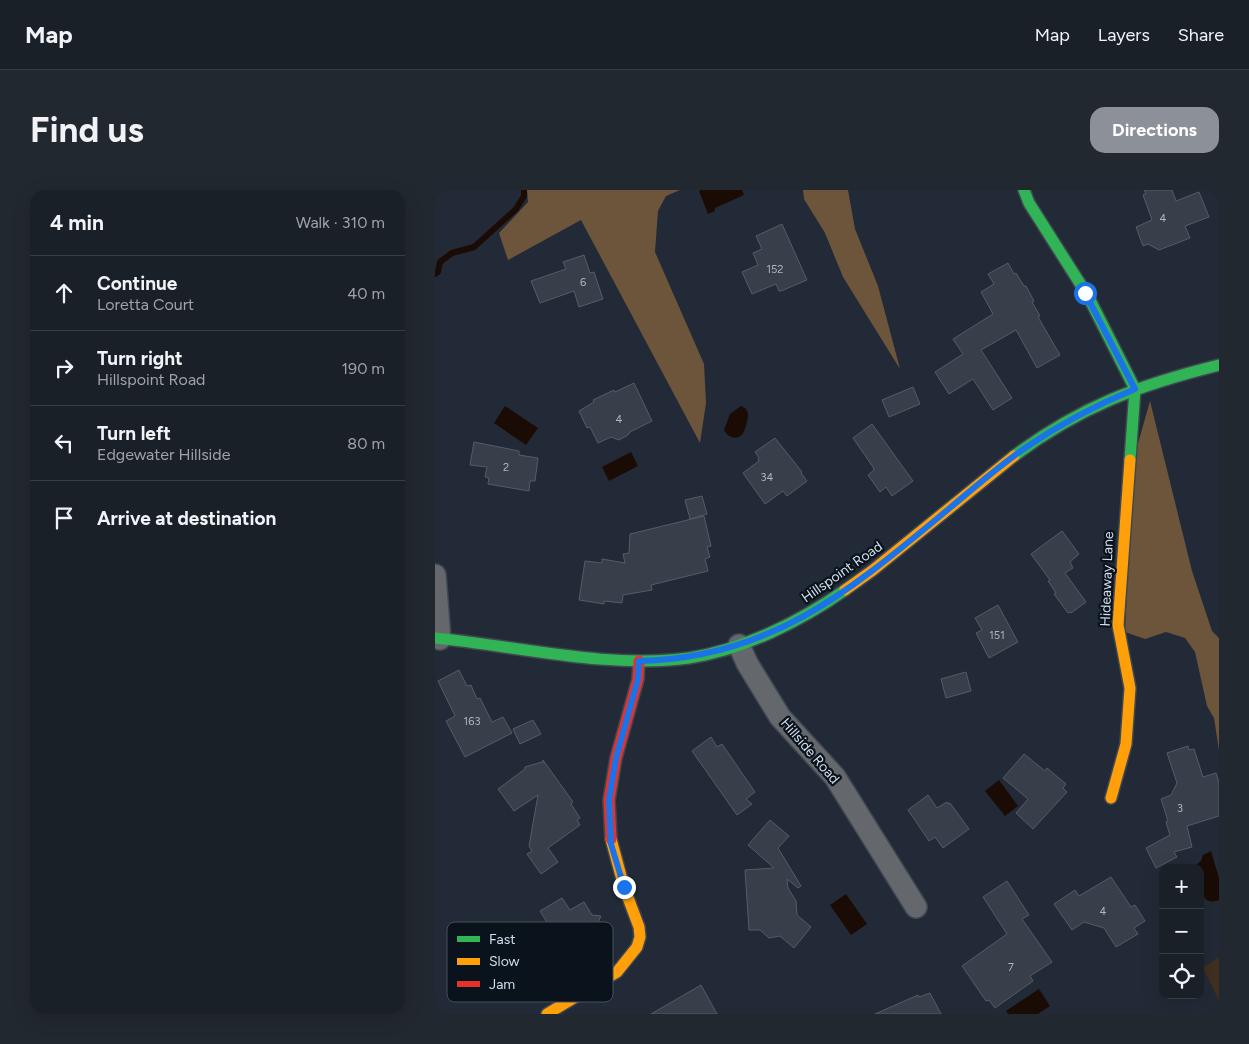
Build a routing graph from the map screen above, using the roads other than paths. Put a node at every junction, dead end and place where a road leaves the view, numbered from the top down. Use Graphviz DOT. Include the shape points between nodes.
graph roads {
  1 [pos="1024,190"];
  2 [pos="1219,365"];
  3 [pos="1135,389"];
  4 [pos="435,575"];
  5 [pos="438,638"];
  6 [pos="739,645"];
  7 [pos="639,661"];
  8 [pos="1111,798"];
  9 [pos="916,907"];
  10 [pos="613,974"];
  11 [pos="567,1002"];
  12 [pos="547,1014"];
  1 -- 3 [label="street" via="1088,296"];
  2 -- 3 [label="street, Hillspoint Road"];
  3 -- 6 [label="street, Hillspoint Road" via="1080,413 1023,449 879,566 827,603 800,619"];
  3 -- 8 [label="street, Hideaway Lane" via="1118,625 1130,694 1126,744"];
  4 -- 5 [label="street"];
  5 -- 7 [label="street, Hillspoint Road" via="538,652"];
  6 -- 7 [label="street, Hillspoint Road" via="698,656"];
  6 -- 9 [label="street, Hillside Road" via="780,716 835,777"];
  7 -- 10 [label="street" via="638,679 616,758 609,800 611,844 640,937 637,947"];
  11 -- 12 [label="street"];
}
